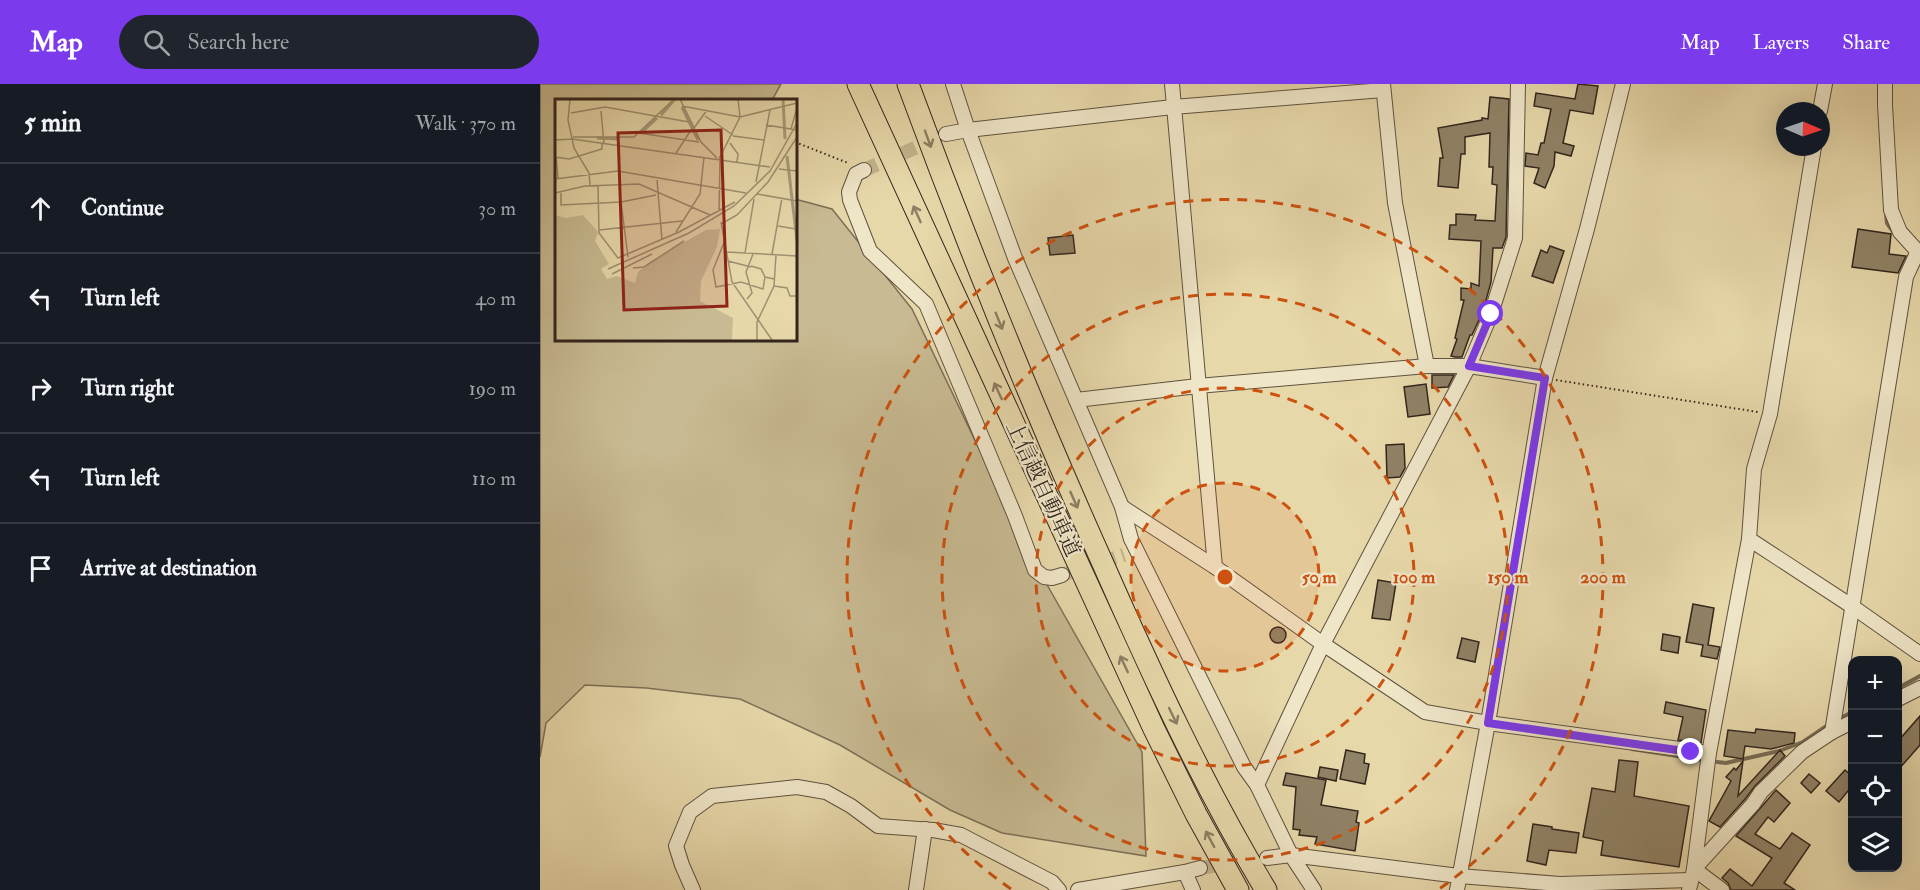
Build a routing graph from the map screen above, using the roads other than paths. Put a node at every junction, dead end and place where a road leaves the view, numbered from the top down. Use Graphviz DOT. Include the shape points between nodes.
graph roads {
  1 [pos="858,84"];
  2 [pos="908,84"];
  3 [pos="954,84"];
  4 [pos="1172,84"];
  5 [pos="1518,84"];
  6 [pos="1623,84"];
  7 [pos="1825,84"];
  8 [pos="1885,84"];
  9 [pos="1383,87"];
  10 [pos="1822,102"];
  11 [pos="1173,107"];
  12 [pos="968,130"];
  13 [pos="946,134"];
  14 [pos="1813,156"];
  15 [pos="864,170"];
  16 [pos="1919,253"];
  17 [pos="1427,366"];
  18 [pos="1469,366"];
  19 [pos="1545,378"];
  20 [pos="1198,386"];
  21 [pos="1076,400"];
  22 [pos="1122,507"];
  23 [pos="1749,539"];
  24 [pos="1215,567"];
  25 [pos="1062,575"];
  26 [pos="1853,607"];
  27 [pos="1323,644"];
  28 [pos="1920,654"];
  29 [pos="1920,688"];
  30 [pos="1902,697"];
  31 [pos="1488,723"];
  32 [pos="1848,724"];
  33 [pos="1832,732"];
  34 [pos="1709,753"];
  35 [pos="1257,785"];
  36 [pos="925,829"];
  37 [pos="1291,855"];
  38 [pos="1268,858"];
  39 [pos="1200,868"];
  40 [pos="1185,872"];
  41 [pos="1691,880"];
  42 [pos="1458,883"];
  43 [pos="1113,887"];
  44 [pos="693,890"];
  45 [pos="916,890"];
  46 [pos="1059,890"];
  47 [pos="1078,890"];
  48 [pos="1193,890"];
  49 [pos="1238,890"];
  50 [pos="1266,890"];
  51 [pos="1314,890"];
  52 [pos="1722,890"];
  49 -- 1 [label="highway, 上信越自動車道, one-way" via="1154,729"];
  2 -- 50 [label="highway, 上信越自動車道, one-way" via="1001,327 1073,497 1174,720"];
  3 -- 12 [label="street"];
  4 -- 11 [label="street"];
  5 -- 18 [label="street" via="1515,238 1491,314"];
  6 -- 19 [label="street"];
  7 -- 10 [label="street"];
  8 -- 16 [label="street" via="1891,210 1900,232"];
  9 -- 11 [label="street"];
  9 -- 17 [label="street" via="1395,203"];
  11 -- 12 [label="street"];
  11 -- 20 [label="street"];
  12 -- 13 [label="street"];
  12 -- 21 [label="street" via="1015,258"];
  14 -- 23 [label="street" via="1770,414 1754,470"];
  15 -- 25 [label="street" via="856,174 849,192 870,251 926,304 1035,570 1044,577"];
  16 -- 26 [label="street" via="1906,277"];
  17 -- 18 [label="street"];
  17 -- 20 [label="street"];
  18 -- 19 [label="street"];
  18 -- 27 [label="street"];
  19 -- 31 [label="street"];
  20 -- 21 [label="street"];
  20 -- 24 [label="street"];
  21 -- 22 [label="street"];
  22 -- 24 [label="street"];
  22 -- 35 [label="street" via="1131,539 1130,552"];
  23 -- 26 [label="street"];
  23 -- 34 [label="street"];
  24 -- 27 [label="street"];
  26 -- 28 [label="street"];
  26 -- 33 [label="street"];
  27 -- 31 [label="street" via="1425,712"];
  27 -- 35 [label="street"];
  29 -- 30 [label="street"];
  31 -- 34 [label="street"];
  31 -- 42 [label="street"];
  32 -- 33 [label="street"];
  33 -- 41 [label="street" via="1802,752 1761,792"];
  34 -- 41 [label="street"];
  35 -- 37 [label="street"];
  36 -- 44 [label="street" via="878,826 826,792 797,788 712,796 690,812 676,846"];
  36 -- 45 [label="street"];
  36 -- 46 [label="street" via="961,835 1052,882"];
  37 -- 38 [label="street"];
  37 -- 42 [label="street"];
  37 -- 51 [label="street"];
  39 -- 40 [label="street"];
  40 -- 43 [label="street"];
  40 -- 48 [label="street"];
  41 -- 42 [label="street"];
  41 -- 52 [label="street"];
  43 -- 47 [label="street"];
}
